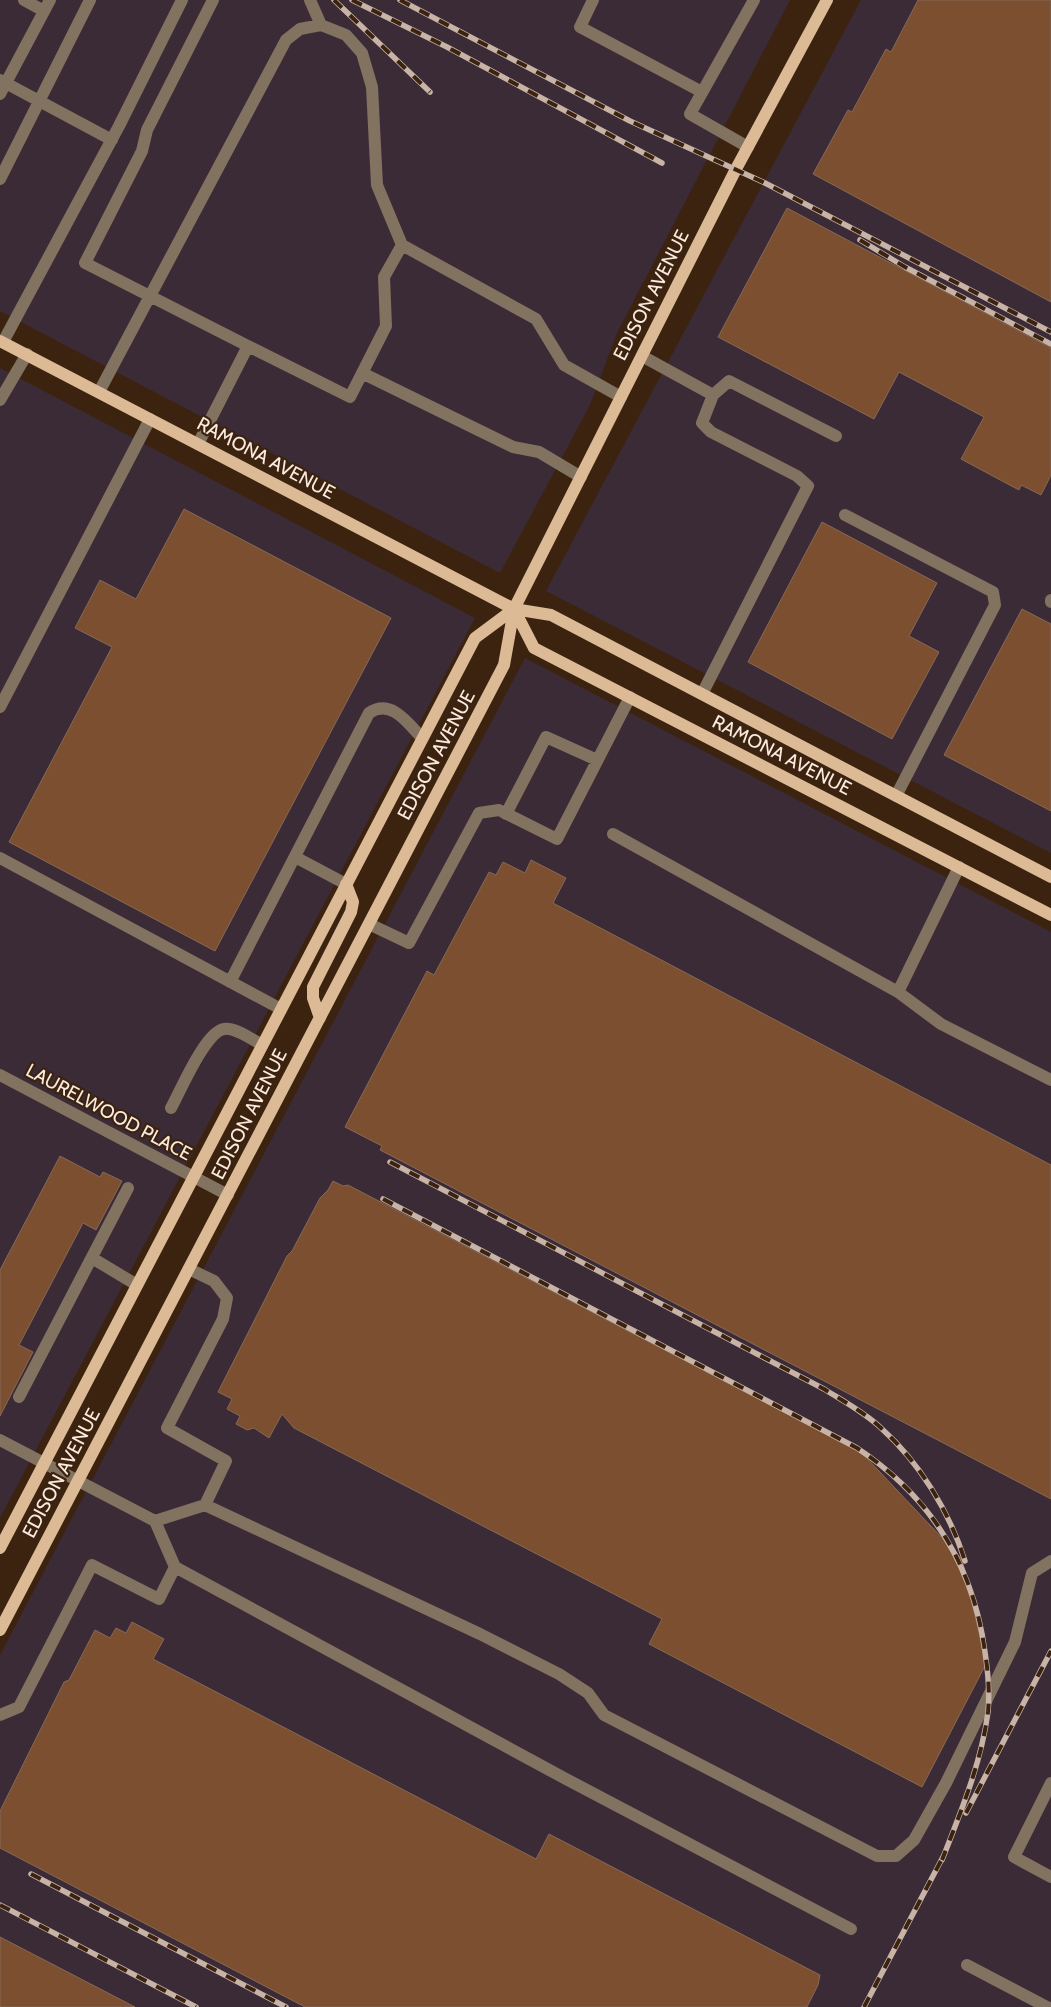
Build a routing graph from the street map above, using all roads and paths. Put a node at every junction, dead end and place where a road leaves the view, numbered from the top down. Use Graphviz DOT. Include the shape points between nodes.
graph roads {
  1 [pos="24,0"];
  2 [pos="90,0"];
  3 [pos="182,0"];
  4 [pos="213,0"];
  5 [pos="310,0"];
  6 [pos="593,0"];
  7 [pos="754,0"];
  8 [pos="827,0"];
  9 [pos="47,5"];
  10 [pos="321,25"];
  11 [pos="2,86"];
  12 [pos="702,92"];
  13 [pos="40,100"];
  14 [pos="112,140"];
  15 [pos="748,147"];
  16 [pos="0,179"];
  17 [pos="402,245"];
  18 [pos="150,297"];
  19 [pos="1,341"];
  20 [pos="248,346"];
  21 [pos="26,354"];
  22 [pos="642,356"];
  23 [pos="362,374"];
  24 [pos="99,392"];
  25 [pos="713,395"];
  26 [pos="621,397"];
  27 [pos="0,400"];
  28 [pos="150,419"];
  29 [pos="836,436"];
  30 [pos="198,444"];
  31 [pos="581,477"];
  32 [pos="845,515"];
  33 [pos="514,609"];
  34 [pos="702,694"];
  35 [pos="630,697"];
  36 [pos="0,707"];
  37 [pos="422,738"];
  38 [pos="597,760"];
  39 [pos="896,796"];
  40 [pos="506,814"];
  41 [pos="612,834"];
  42 [pos="295,857"];
  43 [pos="0,858"];
  44 [pos="959,867"];
  45 [pos="1051,877"];
  46 [pos="346,884"];
  47 [pos="1051,915"];
  48 [pos="369,924"];
  49 [pos="230,982"];
  50 [pos="898,992"];
  51 [pos="281,1009"];
  52 [pos="320,1018"];
  53 [pos="262,1045"];
  54 [pos="0,1076"];
  55 [pos="1051,1080"];
  56 [pos="171,1108"];
  57 [pos="194,1177"];
  58 [pos="128,1188"];
  59 [pos="228,1195"];
  60 [pos="92,1258"];
  61 [pos="189,1269"];
  62 [pos="137,1285"];
  63 [pos="19,1397"];
  64 [pos="0,1440"];
  65 [pos="45,1463"];
  66 [pos="79,1481"];
  67 [pos="205,1505"];
  68 [pos="155,1521"];
  69 [pos="0,1548"];
  70 [pos="1051,1561"];
  71 [pos="175,1567"];
  72 [pos="0,1630"];
  73 [pos="0,1715"];
  74 [pos="1051,1783"];
  75 [pos="1051,1876"];
  76 [pos="851,1929"];
  77 [pos="967,1965"];
  78 [pos="1047,2007"];
  1 -- 9 [label="street"];
  2 -- 13 [label="street"];
  3 -- 14 [label="street"];
  4 -- 18 [label="street" via="147,130 142,151 84,262"];
  5 -- 10 [label="street"];
  6 -- 12 [label="street" via="580,27"];
  7 -- 12 [label="street"];
  8 -- 15 [label="main road, EDISON AVENUE"];
  9 -- 11 [label="street"];
  10 -- 17 [label="street" via="346,35 362,53 372,87 378,185"];
  10 -- 18 [label="street" via="300,29 286,40"];
  11 -- 13 [label="street"];
  12 -- 15 [label="street" via="690,114"];
  13 -- 14 [label="street"];
  13 -- 16 [label="street"];
  14 -- 19 [label="street"];
  15 -- 22 [label="main road, EDISON AVENUE"];
  17 -- 23 [label="street" via="384,277 386,326"];
  17 -- 26 [label="street" via="536,319 564,365"];
  18 -- 20 [label="street"];
  18 -- 24 [label="street"];
  19 -- 21 [label="main road, RAMONA AVENUE"];
  20 -- 23 [label="street" via="350,397"];
  20 -- 30 [label="street"];
  21 -- 24 [label="main road, RAMONA AVENUE"];
  21 -- 27 [label="street"];
  22 -- 25 [label="street"];
  22 -- 26 [label="main road, EDISON AVENUE"];
  23 -- 31 [label="street" via="513,447 539,452"];
  24 -- 28 [label="main road, RAMONA AVENUE"];
  25 -- 29 [label="street" via="729,381"];
  25 -- 34 [label="street" via="702,423 711,432 797,476 808,486"];
  26 -- 31 [label="main road, EDISON AVENUE"];
  28 -- 30 [label="main road, RAMONA AVENUE"];
  28 -- 36 [label="street"];
  30 -- 33 [label="main road, RAMONA AVENUE"];
  31 -- 33 [label="main road, EDISON AVENUE"];
  32 -- 39 [label="street" via="993,592 995,605"];
  33 -- 34 [label="main road, RAMONA AVENUE" via="551,615"];
  33 -- 35 [label="main road, RAMONA AVENUE" via="534,648"];
  33 -- 37 [label="main road, EDISON AVENUE" via="475,638"];
  33 -- 48 [label="main road, EDISON AVENUE" via="504,665"];
  34 -- 39 [label="main road, RAMONA AVENUE"];
  35 -- 38 [label="street"];
  35 -- 44 [label="main road, RAMONA AVENUE"];
  37 -- 42 [label="street" via="391,710 376,708 369,713"];
  37 -- 46 [label="main road, EDISON AVENUE"];
  38 -- 40 [label="street" via="546,737"];
  38 -- 40 [label="street" via="557,839"];
  39 -- 45 [label="main road, RAMONA AVENUE"];
  40 -- 48 [label="street" via="500,810 479,813 409,943"];
  41 -- 50 [label="street"];
  42 -- 46 [label="street"];
  42 -- 49 [label="street"];
  43 -- 49 [label="street"];
  44 -- 47 [label="main road, RAMONA AVENUE"];
  44 -- 50 [label="street"];
  46 -- 51 [label="main road, EDISON AVENUE"];
  46 -- 52 [label="main road" via="353,902 351,912 313,987"];
  48 -- 52 [label="main road, EDISON AVENUE"];
  49 -- 51 [label="street"];
  50 -- 55 [label="street" via="941,1024"];
  51 -- 53 [label="main road, EDISON AVENUE"];
  52 -- 59 [label="main road, EDISON AVENUE"];
  53 -- 56 [label="street" via="232,1030 223,1029 217,1033 200,1054"];
  53 -- 57 [label="main road, EDISON AVENUE"];
  54 -- 57 [label="street, LAURELWOOD PLACE"];
  57 -- 59 [label="street, LAURELWOOD PLACE"];
  57 -- 62 [label="main road, EDISON AVENUE"];
  58 -- 60 [label="street"];
  59 -- 61 [label="main road, EDISON AVENUE"];
  60 -- 62 [label="street"];
  60 -- 63 [label="street"];
  61 -- 66 [label="main road, EDISON AVENUE"];
  61 -- 67 [label="street" via="214,1281 227,1298 223,1319 166,1428 226,1461"];
  62 -- 65 [label="main road, EDISON AVENUE"];
  64 -- 65 [label="street"];
  65 -- 66 [label="street"];
  65 -- 69 [label="main road, EDISON AVENUE"];
  66 -- 68 [label="street"];
  66 -- 72 [label="main road, EDISON AVENUE"];
  67 -- 68 [label="street"];
  67 -- 70 [label="street" via="559,1674 588,1694 604,1714 877,1856 896,1856 914,1840 946,1783 1015,1642 1032,1573"];
  68 -- 71 [label="street"];
  71 -- 73 [label="street" via="158,1599 92,1565 19,1707"];
  71 -- 76 [label="street"];
  74 -- 75 [label="street" via="1014,1857"];
  77 -- 78 [label="street"];
}
